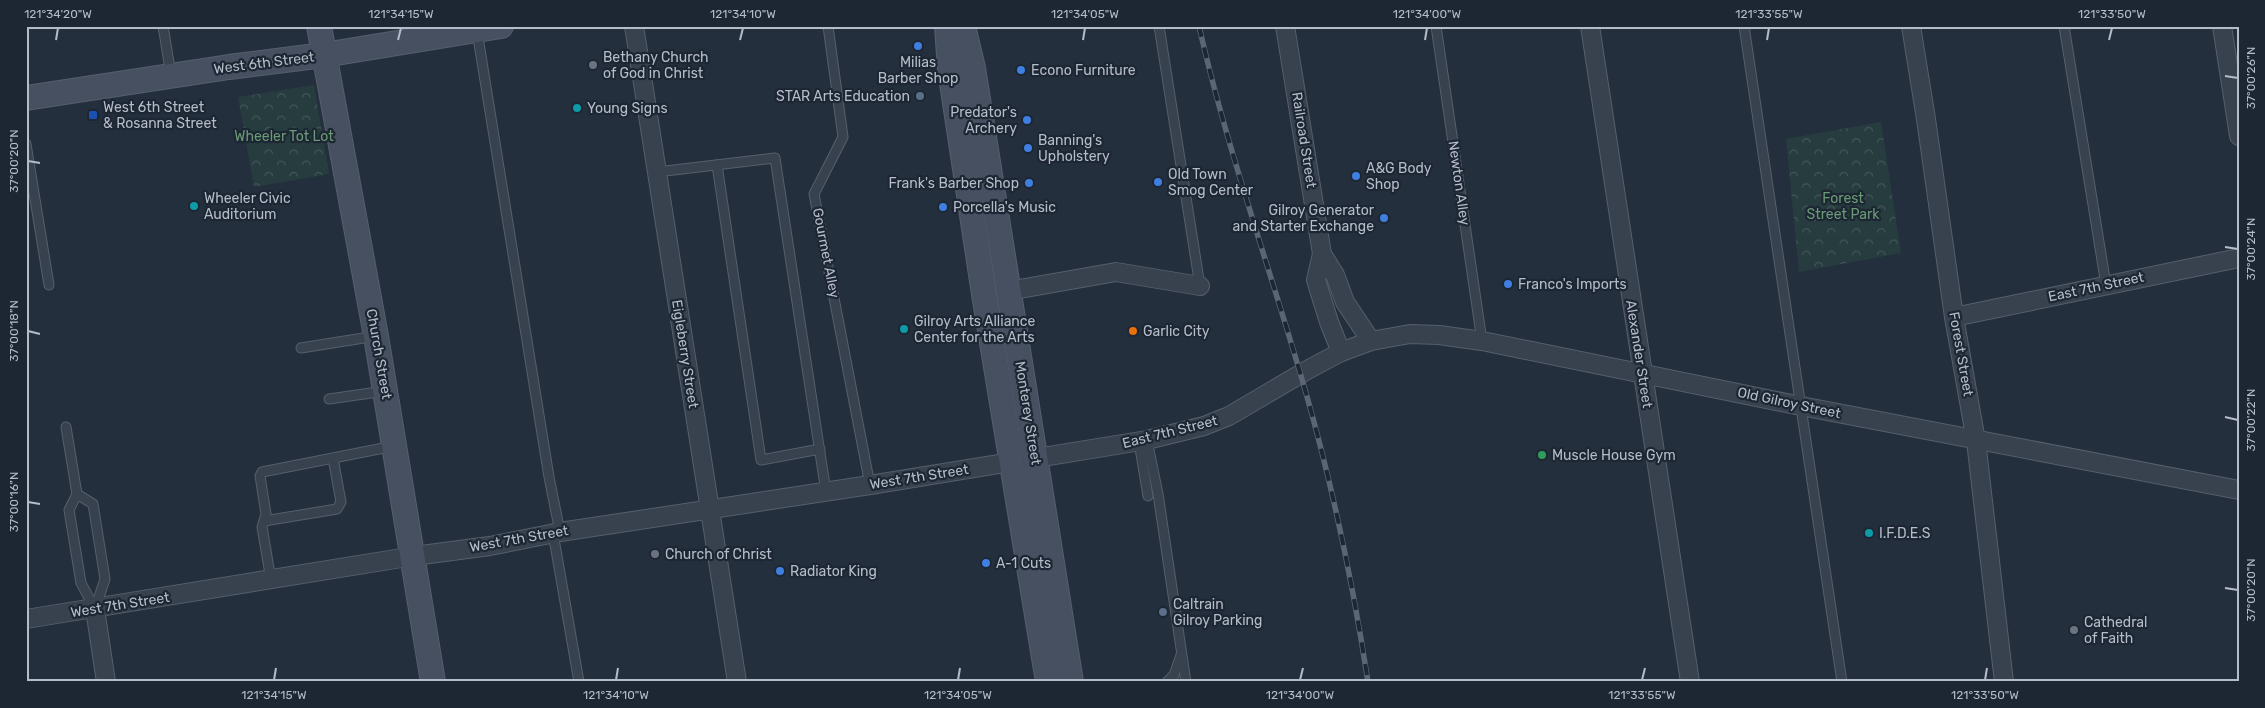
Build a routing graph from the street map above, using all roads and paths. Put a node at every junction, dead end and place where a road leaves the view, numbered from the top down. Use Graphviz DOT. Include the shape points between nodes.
graph roads {
  1 [pos="163,26"];
  2 [pos="319,26"];
  3 [pos="502,26"];
  4 [pos="634,26"];
  5 [pos="828,26"];
  6 [pos="947,26"];
  7 [pos="963,26"];
  8 [pos="1158,26"];
  9 [pos="1285,26"];
  10 [pos="1436,26"];
  11 [pos="1590,26"];
  12 [pos="1744,26"];
  13 [pos="1911,26"];
  14 [pos="2064,26"];
  15 [pos="2222,26"];
  16 [pos="476,30"];
  17 [pos="324,55"];
  18 [pos="171,76"];
  19 [pos="26,98"];
  20 [pos="2239,136"];
  21 [pos="26,144"];
  22 [pos="28,161"];
  23 [pos="717,165"];
  24 [pos="657,172"];
  25 [pos="1322,254"];
  26 [pos="2239,258"];
  27 [pos="49,285"];
  28 [pos="2106,285"];
  29 [pos="1200,286"];
  30 [pos="1008,291"];
  31 [pos="1954,316"];
  32 [pos="376,336"];
  33 [pos="1371,341"];
  34 [pos="1482,341"];
  35 [pos="301,348"];
  36 [pos="1341,352"];
  37 [pos="1642,372"];
  38 [pos="385,391"];
  39 [pos="329,399"];
  40 [pos="1801,406"];
  41 [pos="66,427"];
  42 [pos="1143,441"];
  43 [pos="1976,441"];
  44 [pos="394,446"];
  45 [pos="820,449"];
  46 [pos="333,458"];
  47 [pos="1024,460"];
  48 [pos="870,485"];
  49 [pos="2239,490"];
  50 [pos="826,492"];
  51 [pos="77,494"];
  52 [pos="709,509"];
  53 [pos="264,521"];
  54 [pos="557,532"];
  55 [pos="414,556"];
  56 [pos="271,580"];
  57 [pos="95,609"];
  58 [pos="26,619"];
  59 [pos="1181,654"];
  60 [pos="106,682"];
  61 [pos="433,682"];
  62 [pos="579,682"];
  63 [pos="737,682"];
  64 [pos="1048,682"];
  65 [pos="1071,682"];
  66 [pos="1167,682"];
  67 [pos="1186,682"];
  68 [pos="1690,682"];
  69 [pos="1842,682"];
  70 [pos="2004,682"];
  1 -- 18 [label="lane"];
  2 -- 17 [label="main road, Church Street"];
  3 -- 16 [label="main road, West 6th Street"];
  4 -- 24 [label="street, Eigleberry Street"];
  5 -- 48 [label="lane, Gourmet Alley" via="843,137 814,194"];
  6 -- 47 [label="main road, Monterey Street" via="950,70 982,284"];
  7 -- 30 [label="main road, Monterey Street" via="973,68"];
  8 -- 29 [label="lane"];
  9 -- 25 [label="street, Railroad Street"];
  10 -- 34 [label="lane, Newton Alley"];
  11 -- 37 [label="street, Alexander Street"];
  12 -- 40 [label="lane"];
  13 -- 31 [label="street, Forest Street"];
  14 -- 28 [label="lane"];
  15 -- 20 [label="street"];
  16 -- 17 [label="main road, West 6th Street"];
  16 -- 54 [label="lane"];
  17 -- 18 [label="main road, West 6th Street"];
  17 -- 32 [label="main road, Church Street"];
  18 -- 19 [label="main road, West 6th Street"];
  21 -- 22 [label="lane"];
  22 -- 27 [label="lane"];
  23 -- 24 [label="lane"];
  23 -- 45 [label="lane" via="775,158"];
  23 -- 45 [label="lane" via="761,460"];
  24 -- 52 [label="street, Eigleberry Street"];
  25 -- 33 [label="street, Railroad Street" via="1335,274 1345,302"];
  25 -- 36 [label="street, Railroad Street" via="1316,280"];
  26 -- 28 [label="street, East 7th Street"];
  28 -- 31 [label="street, East 7th Street"];
  29 -- 30 [label="street" via="1116,272"];
  30 -- 47 [label="main road, Monterey Street"];
  31 -- 43 [label="street, Forest Street"];
  32 -- 35 [label="lane"];
  32 -- 38 [label="main road, Church Street"];
  33 -- 34 [label="street, Old Gilroy Street" via="1410,334"];
  33 -- 36 [label="street, Old Gilroy Street"];
  34 -- 37 [label="street, Old Gilroy Street"];
  36 -- 42 [label="street, East 7th Street" via="1229,416 1204,426"];
  37 -- 40 [label="street, Old Gilroy Street"];
  37 -- 68 [label="street, Alexander Street"];
  38 -- 39 [label="lane"];
  38 -- 44 [label="main road, Church Street"];
  40 -- 43 [label="street, Old Gilroy Street"];
  40 -- 69 [label="lane"];
  41 -- 51 [label="lane"];
  42 -- 47 [label="street, East 7th Street"];
  42 -- 59 [label="lane"];
  43 -- 49 [label="street, Old Gilroy Street"];
  43 -- 70 [label="street, Forest Street"];
  44 -- 46 [label="lane"];
  44 -- 55 [label="main road, Church Street"];
  45 -- 50 [label="lane"];
  46 -- 53 [label="lane" via="262,472"];
  46 -- 53 [label="lane" via="340,502 337,509"];
  47 -- 48 [label="street, West 7th Street"];
  47 -- 64 [label="main road, Monterey Street"];
  47 -- 65 [label="main road, Monterey Street"];
  48 -- 50 [label="street, West 7th Street"];
  50 -- 52 [label="street, West 7th Street"];
  51 -- 57 [label="lane" via="69,510 81,583"];
  51 -- 57 [label="lane" via="93,504 105,580"];
  52 -- 54 [label="street, West 7th Street"];
  52 -- 63 [label="street, Eigleberry Street"];
  53 -- 56 [label="lane" via="262,526"];
  54 -- 55 [label="street, West 7th Street" via="490,546"];
  54 -- 62 [label="lane"];
  55 -- 56 [label="street, West 7th Street"];
  55 -- 61 [label="main road, Church Street"];
  56 -- 57 [label="street, West 7th Street"];
  57 -- 58 [label="street, West 7th Street"];
  57 -- 60 [label="street"];
  59 -- 66 [label="lane" via="1174,675"];
  59 -- 67 [label="lane"];
}
